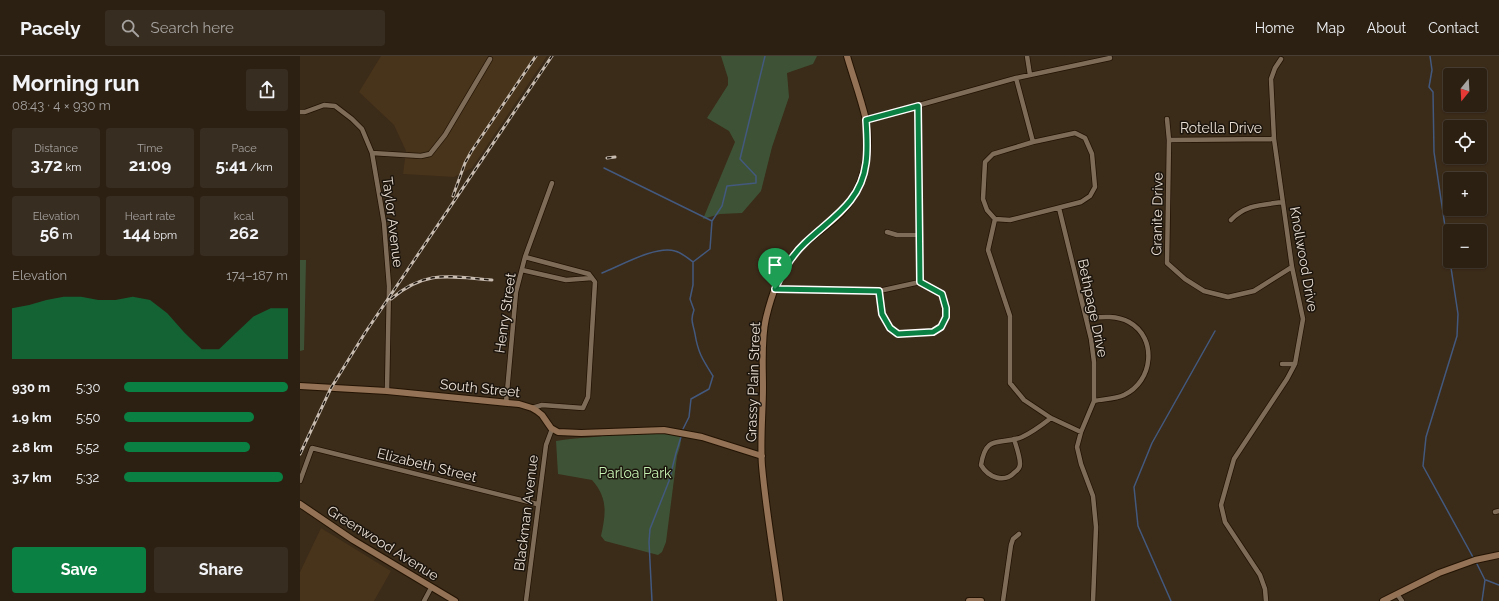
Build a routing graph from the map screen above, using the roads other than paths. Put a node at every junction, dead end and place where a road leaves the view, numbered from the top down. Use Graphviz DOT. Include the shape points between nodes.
graph roads {
  1 [pos="847,56"];
  2 [pos="1027,56"];
  3 [pos="1110,58"];
  4 [pos="490,59"];
  5 [pos="1281,59"];
  6 [pos="1030,75"];
  7 [pos="1016,78"];
  8 [pos="918,106"];
  9 [pos="300,112"];
  10 [pos="1166,119"];
  11 [pos="866,120"];
  12 [pos="1274,139"];
  13 [pos="1169,140"];
  14 [pos="1033,142"];
  15 [pos="372,153"];
  16 [pos="552,183"];
  17 [pos="1283,202"];
  18 [pos="1059,208"];
  19 [pos="995,219"];
  20 [pos="1231,220"];
  21 [pos="887,232"];
  22 [pos="920,235"];
  23 [pos="525,257"];
  24 [pos="1292,267"];
  25 [pos="522,270"];
  26 [pos="592,278"];
  27 [pos="920,282"];
  28 [pos="775,289"];
  29 [pos="879,291"];
  30 [pos="1086,318"];
  31 [pos="1282,364"];
  32 [pos="1295,364"];
  33 [pos="301,387"];
  34 [pos="387,391"];
  35 [pos="1094,401"];
  36 [pos="506,402"];
  37 [pos="532,408"];
  38 [pos="1051,418"];
  39 [pos="552,429"];
  40 [pos="1081,432"];
  41 [pos="1014,438"];
  42 [pos="762,456"];
  43 [pos="300,481"];
  44 [pos="300,504"];
  45 [pos="537,504"];
  46 [pos="1019,534"];
  47 [pos="1499,555"];
  48 [pos="431,588"];
  49 [pos="1396,594"];
  50 [pos="424,601"];
  51 [pos="455,601"];
  52 [pos="526,601"];
  53 [pos="780,601"];
  54 [pos="969,601"];
  55 [pos="981,601"];
  56 [pos="1003,601"];
  57 [pos="1093,601"];
  58 [pos="1266,601"];
  59 [pos="1383,601"];
  60 [pos="1402,601"];
  1 -- 11 [label="main road, Grassy Plain Street"];
  2 -- 6 [label="street"];
  3 -- 6 [label="street"];
  4 -- 15 [label="street" via="445,135 430,154 421,156"];
  5 -- 12 [label="street, Knollwood Drive" via="1271,79"];
  6 -- 7 [label="street"];
  7 -- 8 [label="street"];
  7 -- 14 [label="street"];
  8 -- 11 [label="street"];
  8 -- 22 [label="street"];
  9 -- 15 [label="street, Taylor Avenue" via="324,105 335,106 362,129"];
  10 -- 13 [label="street, Granite Drive"];
  11 -- 28 [label="main road, Grassy Plain Street" via="866,164 853,198 841,213 804,243 782,272"];
  12 -- 13 [label="street, Rotella Drive"];
  12 -- 17 [label="street, Knollwood Drive"];
  13 -- 24 [label="street, Granite Drive" via="1167,263 1204,291 1228,297 1254,291"];
  14 -- 18 [label="street" via="1076,132 1085,138 1092,154 1095,187 1090,196 1081,202"];
  14 -- 19 [label="street" via="993,154 985,162 983,199 986,210"];
  15 -- 34 [label="street, Taylor Avenue" via="384,222 389,286"];
  16 -- 23 [label="street, Henry Street"];
  17 -- 20 [label="street" via="1249,207"];
  17 -- 24 [label="street, Knollwood Drive"];
  18 -- 19 [label="street" via="1010,220"];
  18 -- 30 [label="street, Bethpage Drive"];
  19 -- 38 [label="street" via="988,250 1010,316 1010,383 1024,400"];
  21 -- 22 [label="street" via="897,235"];
  22 -- 27 [label="street"];
  23 -- 25 [label="street, Henry Street"];
  23 -- 26 [label="street" via="589,274"];
  24 -- 32 [label="street, Knollwood Drive" via="1303,319"];
  25 -- 26 [label="street" via="566,280"];
  25 -- 36 [label="street, Henry Street" via="516,292"];
  26 -- 37 [label="street" via="595,283 588,397 583,408 542,404"];
  27 -- 29 [label="street"];
  27 -- 29 [label="street" via="942,294 946,308 946,317 941,327 933,332 898,334 890,328 882,314"];
  28 -- 29 [label="street"];
  28 -- 42 [label="main road, Grassy Plain Street" via="766,319 764,341"];
  30 -- 35 [label="street, Bethpage Drive" via="1094,362"];
  30 -- 35 [label="street" via="1115,318 1129,322 1143,336 1149,356 1147,371 1140,383 1124,395"];
  31 -- 32 [label="street"];
  32 -- 58 [label="street, Knollwood Drive" via="1234,459 1221,505 1225,522 1260,575"];
  33 -- 34 [label="main road, South Street"];
  34 -- 36 [label="main road, South Street"];
  35 -- 40 [label="street, Bethpage Drive"];
  36 -- 37 [label="main road, South Street"];
  37 -- 39 [label="main road, South Street" via="542,415"];
  38 -- 40 [label="street"];
  38 -- 41 [label="street" via="1039,428"];
  39 -- 42 [label="main road" via="558,432 581,433 664,430 702,437"];
  39 -- 45 [label="street, Blackman Avenue" via="546,445"];
  40 -- 57 [label="street, Bethpage Drive" via="1078,448 1093,496 1096,527"];
  41 -- 41 [label="street" via="993,442 987,448 982,456 981,465 985,472 993,477 1006,478 1018,470 1020,464"];
  42 -- 53 [label="main road, Grassy Plain Street"];
  43 -- 45 [label="street, Elizabeth Street" via="312,448"];
  44 -- 48 [label="main road, Greenwood Avenue"];
  45 -- 52 [label="street, Blackman Avenue"];
  46 -- 56 [label="street" via="1011,545"];
  47 -- 49 [label="main road" via="1475,560 1439,573"];
  48 -- 50 [label="street"];
  48 -- 51 [label="main road, Greenwood Avenue"];
  49 -- 59 [label="main road"];
  49 -- 60 [label="street"];
  54 -- 55 [label="main road"];
}
